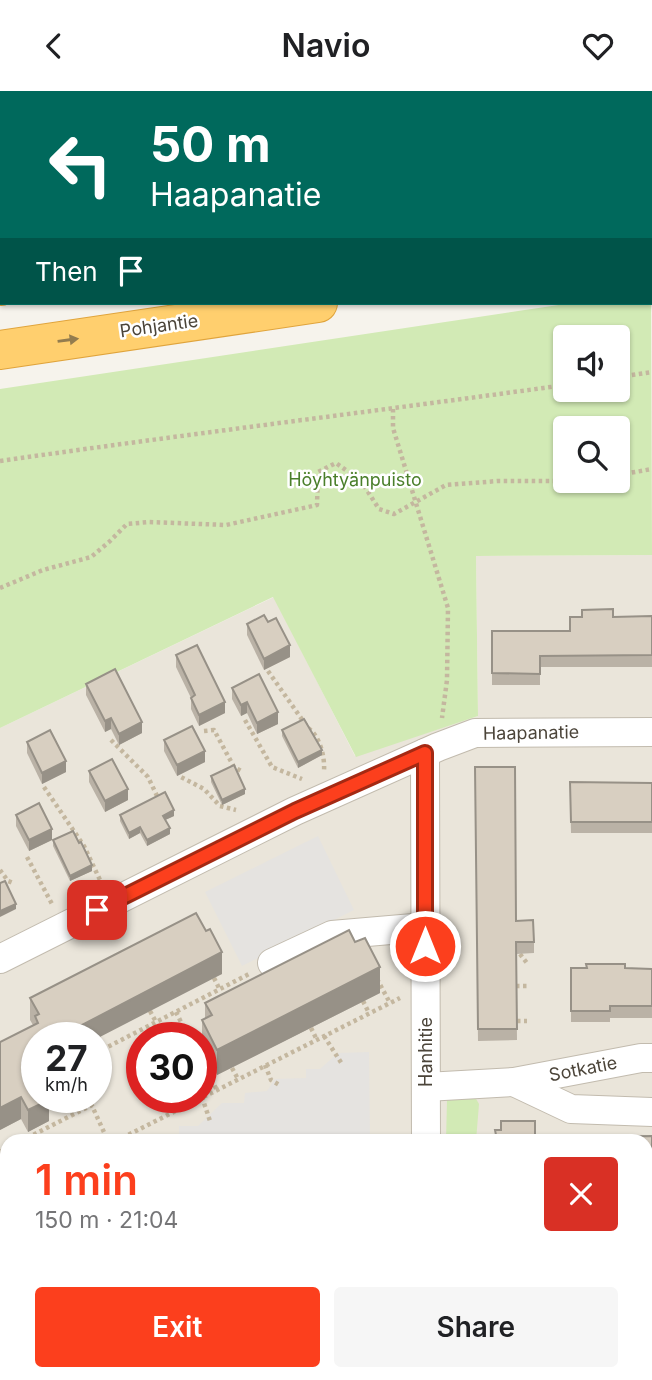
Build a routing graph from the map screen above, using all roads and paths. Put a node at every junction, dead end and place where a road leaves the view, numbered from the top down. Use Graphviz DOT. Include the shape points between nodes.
graph roads {
  1 [pos="304,305"];
  2 [pos="0,350"];
  3 [pos="652,372"];
  4 [pos="630,375"];
  5 [pos="553,386"];
  6 [pos="393,409"];
  7 [pos="0,461"];
  8 [pos="652,469"];
  9 [pos="630,473"];
  10 [pos="553,481"];
  11 [pos="417,501"];
  12 [pos="0,588"];
  13 [pos="268,671"];
  14 [pos="245,720"];
  15 [pos="204,731"];
  16 [pos="652,732"];
  17 [pos="111,740"];
  18 [pos="432,750"];
  19 [pos="173,764"];
  20 [pos="243,772"];
  21 [pos="324,778"];
  22 [pos="310,783"];
  23 [pos="44,787"];
  24 [pos="159,801"];
  25 [pos="236,810"];
  26 [pos="27,856"];
  27 [pos="0,870"];
  28 [pos="13,883"];
  29 [pos="111,903"];
  30 [pos="64,927"];
  31 [pos="425,927"];
  32 [pos="353,931"];
  33 [pos="520,954"];
  34 [pos="0,959"];
  35 [pos="272,963"];
  36 [pos="527,963"];
  37 [pos="214,978"];
  38 [pos="516,986"];
  39 [pos="527,986"];
  40 [pos="220,990"];
  41 [pos="406,995"];
  42 [pos="363,1001"];
  43 [pos="390,1003"];
  44 [pos="150,1011"];
  45 [pos="176,1012"];
  46 [pos="369,1013"];
  47 [pos="517,1021"];
  48 [pos="527,1021"];
  49 [pos="156,1022"];
  50 [pos="181,1022"];
  51 [pos="311,1028"];
  52 [pos="324,1036"];
  53 [pos="317,1039"];
  54 [pos="652,1058"];
  55 [pos="342,1064"];
  56 [pos="265,1065"];
  57 [pos="232,1068"];
  58 [pos="238,1079"];
  59 [pos="514,1082"];
  60 [pos="281,1086"];
  61 [pos="426,1087"];
  62 [pos="217,1090"];
  63 [pos="652,1112"];
  64 [pos="76,1113"];
  65 [pos="96,1113"];
  66 [pos="171,1113"];
  67 [pos="207,1113"];
  68 [pos="210,1121"];
  69 [pos="35,1134"];
  70 [pos="105,1134"];
  71 [pos="130,1134"];
  72 [pos="426,1134"];
  2 -- 1 [label="highway, Pohjantie, one-way"];
  3 -- 4 [label="path"];
  5 -- 6 [label="path"];
  6 -- 7 [label="path"];
  6 -- 11 [label="path" via="393,428"];
  8 -- 9 [label="path"];
  10 -- 11 [label="path" via="446,485"];
  11 -- 12 [label="path" via="394,514 379,509 361,481 336,463 318,472 317,505 226,525 127,524 91,557"];
  11 -- 18 [label="path" via="448,608 447,680"];
  13 -- 21 [label="path" via="313,731 325,759"];
  14 -- 22 [label="path" via="272,767"];
  15 -- 20 [label="path" via="214,730 234,767"];
  16 -- 18 [label="street, Haapanatie" via="475,733"];
  17 -- 24 [label="path" via="148,777"];
  18 -- 29 [label="street, Haapanatie" via="295,811"];
  18 -- 31 [label="street, Hanhitie"];
  19 -- 25 [label="path" via="181,777 204,789 220,806"];
  23 -- 29 [label="path" via="84,846"];
  26 -- 30 [label="path"];
  27 -- 28 [label="path"];
  29 -- 30 [label="street, Haapanatie"];
  30 -- 34 [label="street, Haapanatie"];
  31 -- 32 [label="street"];
  31 -- 61 [label="street, Hanhitie"];
  32 -- 35 [label="street" via="332,935"];
  32 -- 43 [label="path"];
  33 -- 36 [label="path"];
  35 -- 40 [label="path"];
  37 -- 40 [label="path"];
  38 -- 39 [label="path"];
  40 -- 45 [label="path"];
  41 -- 43 [label="path"];
  42 -- 46 [label="path"];
  43 -- 46 [label="path"];
  44 -- 49 [label="path"];
  45 -- 49 [label="path"];
  45 -- 50 [label="path"];
  46 -- 52 [label="path"];
  47 -- 48 [label="path"];
  51 -- 53 [label="path"];
  52 -- 53 [label="path"];
  52 -- 55 [label="path"];
  53 -- 56 [label="path"];
  54 -- 59 [label="street, Sotkatie"];
  56 -- 58 [label="path"];
  56 -- 60 [label="path" via="271,1080"];
  57 -- 58 [label="path"];
  58 -- 62 [label="path"];
  59 -- 61 [label="street, Sotkatie"];
  59 -- 63 [label="street, Sotkatie" via="571,1109"];
  61 -- 72 [label="street, Hanhitie"];
  64 -- 69 [label="path"];
  65 -- 70 [label="path"];
  66 -- 71 [label="path"];
  67 -- 68 [label="path"];
}
